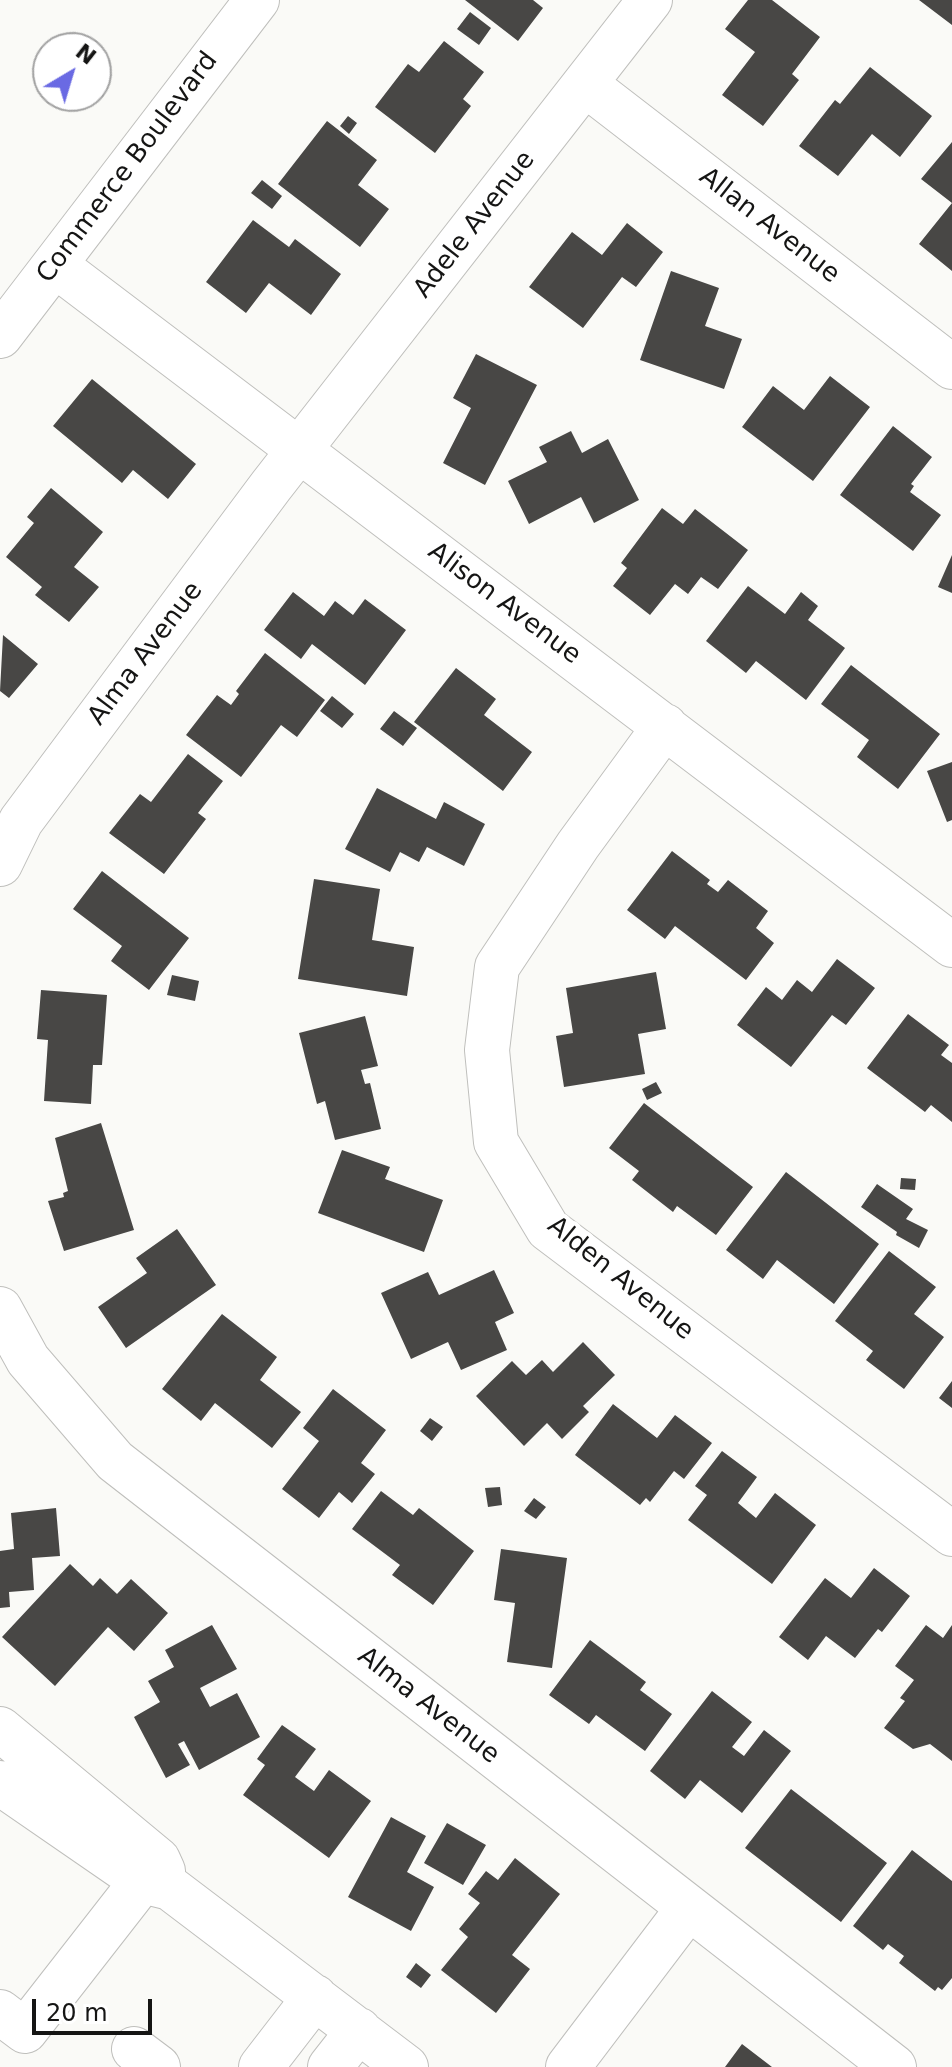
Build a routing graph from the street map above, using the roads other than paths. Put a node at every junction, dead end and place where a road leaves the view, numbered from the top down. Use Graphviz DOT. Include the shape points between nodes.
graph roads {
  1 [pos="257,0"];
  2 [pos="650,0"];
  3 [pos="585,84"];
  4 [pos="55,265"];
  5 [pos="0,336"];
  6 [pos="952,367"];
  7 [pos="300,449"];
  8 [pos="665,726"];
  9 [pos="0,864"];
  10 [pos="952,945"];
  11 [pos="0,1309"];
  12 [pos="952,1534"];
  13 [pos="0,1729"];
  14 [pos="0,1783"];
  15 [pos="156,1884"];
  16 [pos="687,1910"];
  17 [pos="315,1997"];
  18 [pos="0,2012"];
  19 [pos="359,2030"];
  20 [pos="261,2067"];
  21 [pos="330,2067"];
  22 [pos="406,2067"];
  23 [pos="568,2067"];
  24 [pos="894,2067"];
  1 -- 4 [label="street, Commerce Boulevard"];
  2 -- 3 [label="street, Adele Avenue"];
  3 -- 6 [label="street, Allan Avenue"];
  3 -- 7 [label="street, Adele Avenue"];
  4 -- 5 [label="street, Commerce Boulevard"];
  4 -- 7 [label="street, Alison Avenue"];
  7 -- 8 [label="street, Alison Avenue"];
  7 -- 9 [label="street, Alma Avenue" via="21,821"];
  8 -- 10 [label="street, Alison Avenue"];
  8 -- 12 [label="street, Alden Avenue" via="497,967 487,1050 496,1142 548,1229"];
  11 -- 16 [label="street, Alma Avenue" via="28,1360 115,1461"];
  13 -- 15 [label="street" via="158,1860"];
  14 -- 15 [label="street"];
  15 -- 17 [label="street"];
  15 -- 18 [label="street" via="25,2031"];
  16 -- 23 [label="street"];
  16 -- 24 [label="street, Alma Avenue"];
  17 -- 19 [label="street"];
  17 -- 20 [label="street"];
  19 -- 21 [label="street"];
  19 -- 22 [label="street"];
}
